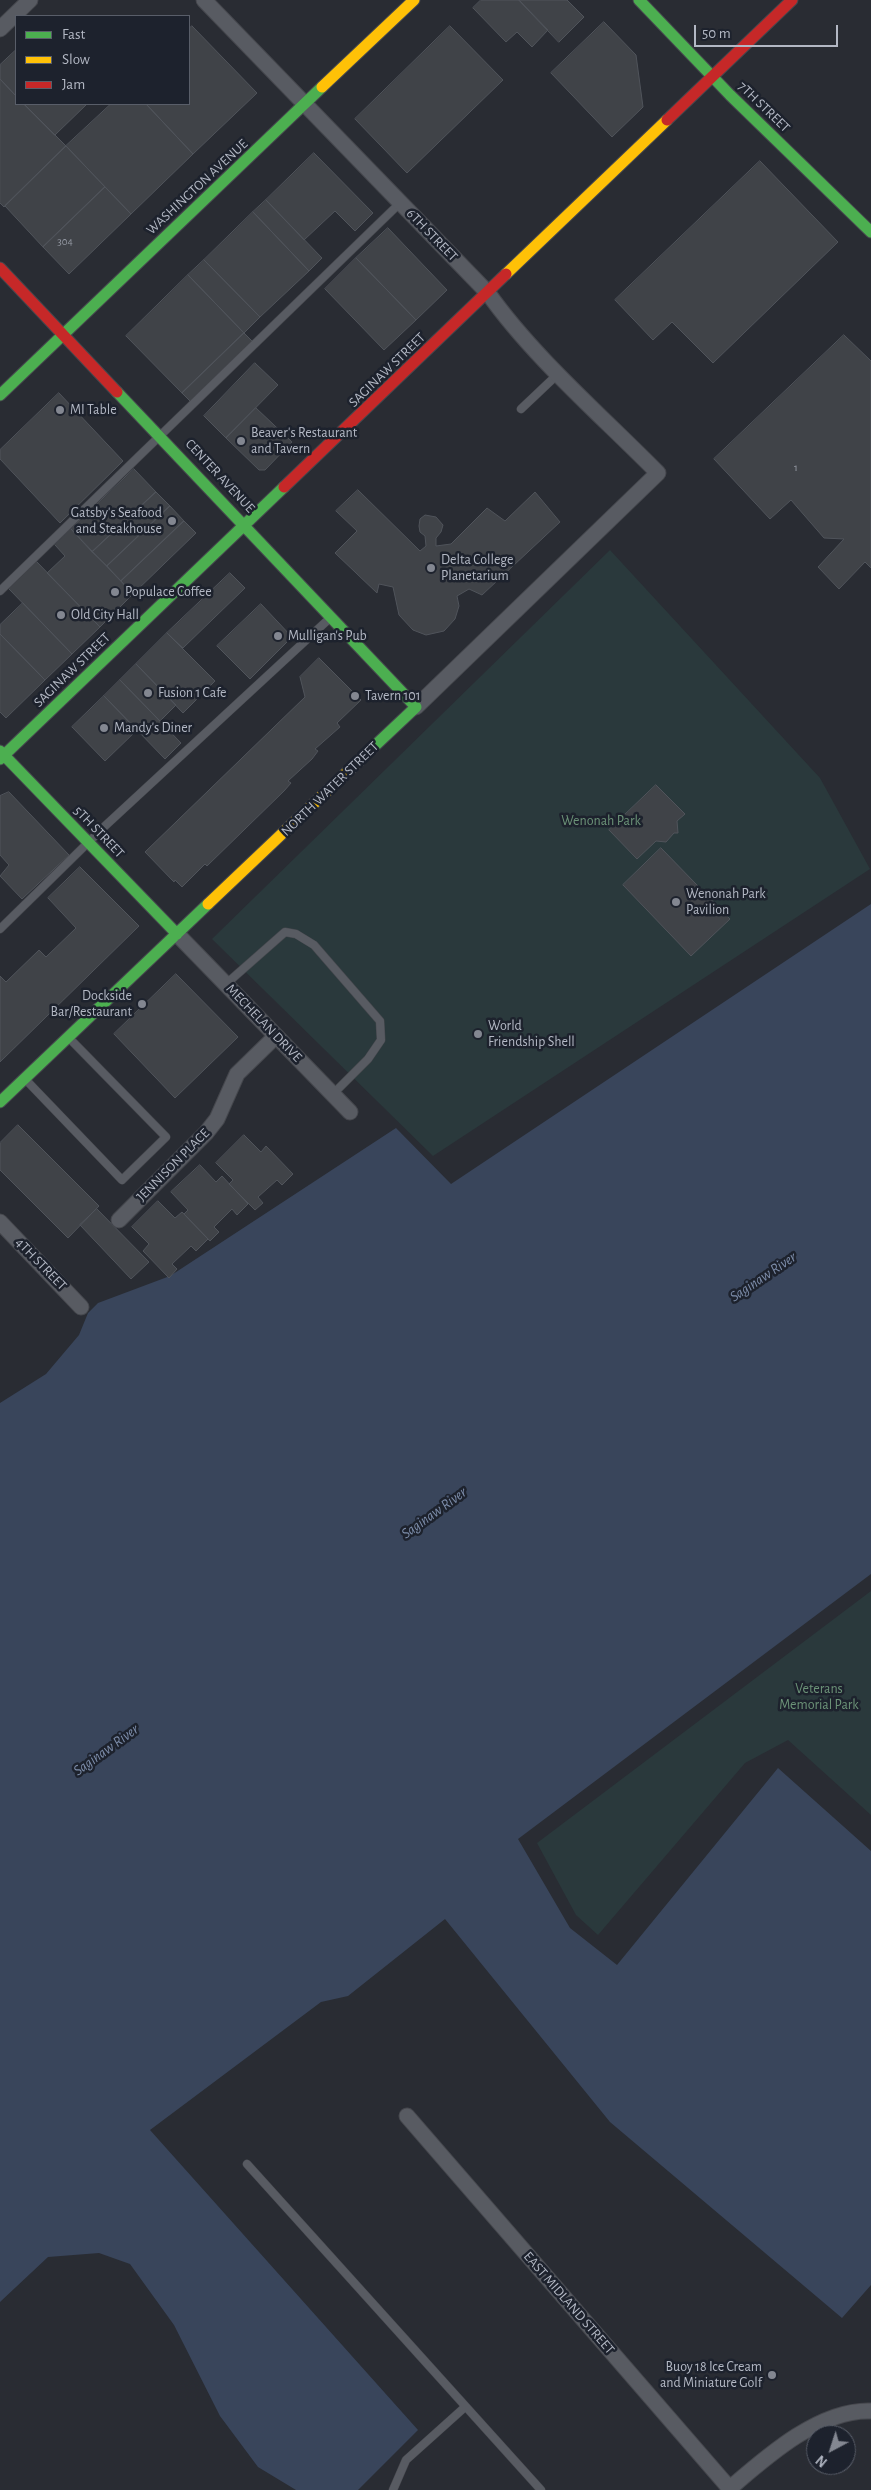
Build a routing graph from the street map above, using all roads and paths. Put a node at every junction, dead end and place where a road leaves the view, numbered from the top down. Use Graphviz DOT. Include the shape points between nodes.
graph roads {
  1 [pos="30,0"];
  2 [pos="414,0"];
  3 [pos="639,0"];
  4 [pos="792,0"];
  5 [pos="206,1"];
  6 [pos="0,29"];
  7 [pos="712,77"];
  8 [pos="305,105"];
  9 [pos="400,203"];
  10 [pos="871,232"];
  11 [pos="0,268"];
  12 [pos="488,293"];
  13 [pos="64,333"];
  14 [pos="558,373"];
  15 [pos="0,395"];
  16 [pos="521,409"];
  17 [pos="161,436"];
  18 [pos="658,473"];
  19 [pos="246,525"];
  20 [pos="0,591"];
  21 [pos="332,617"];
  22 [pos="416,707"];
  23 [pos="1,755"];
  24 [pos="89,843"];
  25 [pos="0,929"];
  26 [pos="177,934"];
  27 [pos="226,984"];
  28 [pos="276,1036"];
  29 [pos="68,1037"];
  30 [pos="25,1078"];
  31 [pos="333,1094"];
  32 [pos="0,1102"];
  33 [pos="350,1112"];
  34 [pos="119,1220"];
  35 [pos="0,1222"];
  36 [pos="81,1307"];
  37 [pos="407,2116"];
  38 [pos="247,2164"];
  39 [pos="465,2406"];
  40 [pos="871,2411"];
  41 [pos="393,2490"];
  42 [pos="540,2490"];
  43 [pos="730,2490"];
  1 -- 6 [label="street"];
  2 -- 8 [label="main road, WASHINGTON AVENUE"];
  3 -- 7 [label="main road, 7TH STREET"];
  4 -- 7 [label="main road, SAGINAW STREET"];
  5 -- 8 [label="street, 6TH STREET"];
  7 -- 10 [label="main road, 7TH STREET"];
  7 -- 12 [label="main road, SAGINAW STREET"];
  8 -- 9 [label="street, 6TH STREET"];
  8 -- 13 [label="main road, WASHINGTON AVENUE"];
  9 -- 12 [label="street, 6TH STREET"];
  9 -- 17 [label="lane"];
  11 -- 13 [label="main road, CENTER AVENUE"];
  12 -- 14 [label="street, 6TH STREET"];
  12 -- 19 [label="main road, SAGINAW STREET"];
  13 -- 15 [label="main road, WASHINGTON AVENUE"];
  13 -- 17 [label="main road, CENTER AVENUE"];
  14 -- 16 [label="lane"];
  14 -- 18 [label="street, 6TH STREET"];
  17 -- 19 [label="main road, CENTER AVENUE"];
  17 -- 20 [label="lane"];
  18 -- 22 [label="street, NORTH WATER STREET"];
  19 -- 21 [label="main road, CENTER AVENUE"];
  19 -- 23 [label="main road, SAGINAW STREET"];
  21 -- 22 [label="main road, CENTER AVENUE"];
  21 -- 24 [label="lane"];
  22 -- 26 [label="main road, NORTH WATER STREET"];
  23 -- 24 [label="main road, 5TH STREET"];
  24 -- 25 [label="lane"];
  24 -- 26 [label="main road, 5TH STREET"];
  26 -- 27 [label="street, MECHELAN DRIVE"];
  26 -- 29 [label="main road, NORTH WATER STREET"];
  27 -- 28 [label="street, MECHELAN DRIVE"];
  27 -- 31 [label="lane" via="286,932 314,945 380,1021 381,1040 368,1059"];
  28 -- 31 [label="street, MECHELAN DRIVE"];
  28 -- 34 [label="street, JENNISON PLACE" via="237,1074 217,1119 206,1133"];
  29 -- 30 [label="main road, NORTH WATER STREET"];
  29 -- 30 [label="lane" via="166,1138 122,1180"];
  30 -- 32 [label="main road, NORTH WATER STREET"];
  31 -- 33 [label="street, MECHELAN DRIVE"];
  35 -- 36 [label="street, 4TH STREET"];
  37 -- 43 [label="street, EAST MIDLAND STREET"];
  38 -- 39 [label="lane"];
  39 -- 41 [label="lane" via="406,2460"];
  39 -- 42 [label="lane"];
  40 -- 43 [label="street" via="860,2410 828,2420 787,2442"];
}
